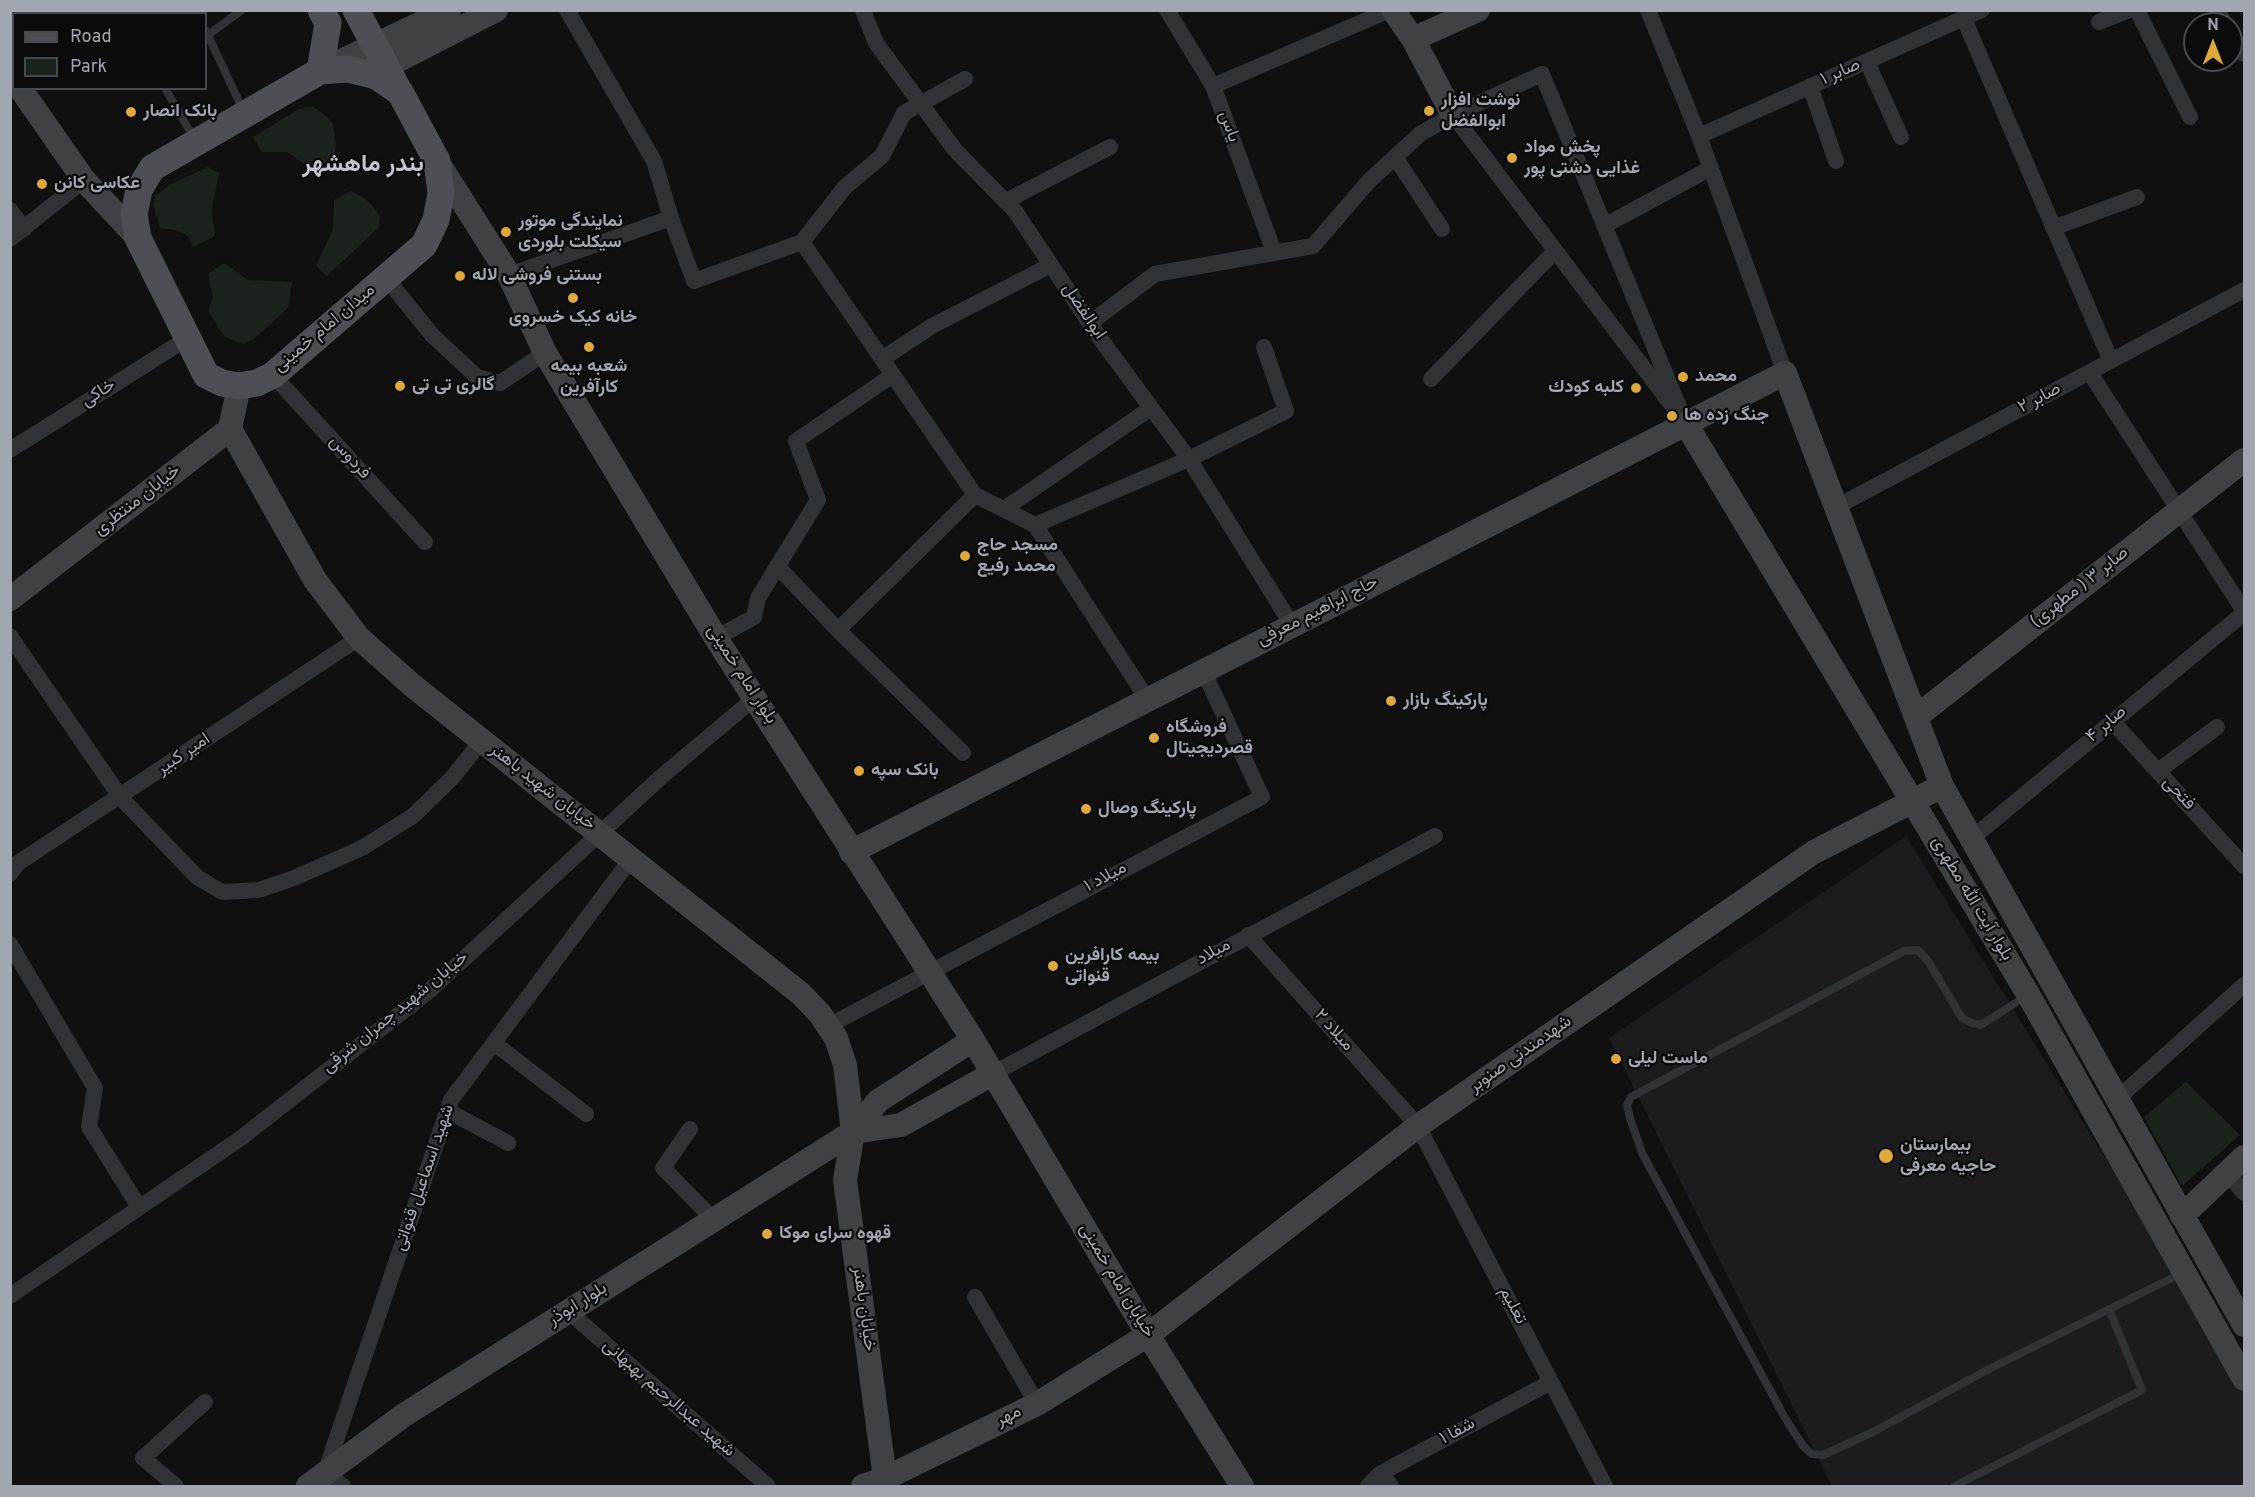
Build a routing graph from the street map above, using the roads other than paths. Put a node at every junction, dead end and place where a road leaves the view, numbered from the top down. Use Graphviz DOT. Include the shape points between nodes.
graph roads {
  1 [pos="242,10"];
  2 [pos="321,10"];
  3 [pos="356,10"];
  4 [pos="449,10"];
  5 [pos="496,10"];
  6 [pos="567,10"];
  7 [pos="863,10"];
  8 [pos="1167,10"];
  9 [pos="1392,10"];
  10 [pos="1478,10"];
  11 [pos="1648,10"];
  12 [pos="1982,10"];
  13 [pos="2129,10"];
  14 [pos="2137,10"];
  15 [pos="1964,19"];
  16 [pos="2099,22"];
  17 [pos="207,33"];
  18 [pos="1413,39"];
  19 [pos="381,55"];
  20 [pos="1867,62"];
  21 [pos="320,71"];
  22 [pos="965,79"];
  23 [pos="1213,86"];
  24 [pos="1810,86"];
  25 [pos="21,90"];
  26 [pos="166,90"];
  27 [pos="400,92"];
  28 [pos="920,102"];
  29 [pos="245,115"];
  30 [pos="1453,115"];
  31 [pos="2190,117"];
  32 [pos="1699,136"];
  33 [pos="1901,137"];
  34 [pos="197,142"];
  35 [pos="1110,147"];
  36 [pos="1395,157"];
  37 [pos="437,161"];
  38 [pos="1836,161"];
  39 [pos="1711,168"];
  40 [pos="84,180"];
  41 [pos="2137,197"];
  42 [pos="1006,201"];
  43 [pos="10,210"];
  44 [pos="671,218"];
  45 [pos="1604,226"];
  46 [pos="2053,228"];
  47 [pos="1442,229"];
  48 [pos="17,234"];
  49 [pos="138,238"];
  50 [pos="802,242"];
  51 [pos="1555,251"];
  52 [pos="1274,252"];
  53 [pos="1051,265"];
  54 [pos="507,271"];
  55 [pos="386,278"];
  56 [pos="2244,290"];
  57 [pos="1090,323"];
  58 [pos="188,338"];
  59 [pos="1264,347"];
  60 [pos="545,353"];
  61 [pos="882,359"];
  62 [pos="2111,361"];
  63 [pos="1785,373"];
  64 [pos="2090,373"];
  65 [pos="273,375"];
  66 [pos="893,375"];
  67 [pos="1431,379"];
  68 [pos="239,386"];
  69 [pos="1151,408"];
  70 [pos="1686,424"];
  71 [pos="230,429"];
  72 [pos="11,449"];
  73 [pos="1189,459"];
  74 [pos="2244,460"];
  75 [pos="975,495"];
  76 [pos="1836,507"];
  77 [pos="1004,509"];
  78 [pos="2179,511"];
  79 [pos="1035,525"];
  80 [pos="425,542"];
  81 [pos="777,566"];
  82 [pos="10,599"];
  83 [pos="2244,612"];
  84 [pos="1292,625"];
  85 [pos="838,630"];
  86 [pos="10,636"];
  87 [pos="359,638"];
  88 [pos="716,638"];
  89 [pos="1203,670"];
  90 [pos="756,697"];
  91 [pos="1147,699"];
  92 [pos="1916,717"];
  93 [pos="2112,721"];
  94 [pos="2217,727"];
  95 [pos="482,740"];
  96 [pos="963,753"];
  97 [pos="2158,771"];
  98 [pos="1942,786"];
  99 [pos="121,798"];
  100 [pos="1912,801"];
  101 [pos="599,834"];
  102 [pos="1435,836"];
  103 [pos="1971,839"];
  104 [pos="851,852"];
  105 [pos="631,859"];
  106 [pos="2244,866"];
  107 [pos="10,874"];
  108 [pos="1248,935"];
  109 [pos="10,944"];
  110 [pos="929,971"];
  111 [pos="2244,985"];
  112 [pos="2028,994"];
  113 [pos="828,1026"];
  114 [pos="973,1040"];
  115 [pos="494,1043"];
  116 [pos="994,1073"];
  117 [pos="2117,1099"];
  118 [pos="448,1111"];
  119 [pos="586,1114"];
  120 [pos="1418,1126"];
  121 [pos="690,1129"];
  122 [pos="853,1132"];
  123 [pos="508,1143"];
  124 [pos="2236,1165"];
  125 [pos="2244,1193"];
  126 [pos="139,1207"];
  127 [pos="2182,1216"];
  128 [pos="714,1220"];
  129 [pos="2206,1259"];
  130 [pos="2185,1272"];
  131 [pos="10,1296"];
  132 [pos="975,1296"];
  133 [pos="2109,1309"];
  134 [pos="568,1311"];
  135 [pos="2244,1325"];
  136 [pos="1148,1335"];
  137 [pos="2244,1379"];
  138 [pos="1551,1382"];
  139 [pos="205,1402"];
  140 [pos="1037,1404"];
  141 [pos="1381,1473"];
  142 [pos="325,1482"];
  143 [pos="886,1482"];
  144 [pos="176,1486"];
  145 [pos="768,1486"];
  146 [pos="863,1486"];
  147 [pos="1242,1486"];
  148 [pos="1368,1486"];
  149 [pos="1392,1486"];
  150 [pos="1605,1486"];
  151 [pos="1955,1486"];
  1 -- 17 [label="lane"];
  2 -- 21 [label="main road" via="328,23"];
  3 -- 19 [label="main road"];
  4 -- 19 [label="street"];
  5 -- 19 [label="street"];
  6 -- 44 [label="street" via="654,161"];
  7 -- 28 [label="street, ابوالفضل" via="876,43"];
  8 -- 23 [label="street, یاس"];
  9 -- 18 [label="street"];
  9 -- 23 [label="street"];
  10 -- 18 [label="street"];
  11 -- 32 [label="street"];
  12 -- 15 [label="street, صابر ۱"];
  13 -- 16 [label="street"];
  14 -- 31 [label="street"];
  15 -- 20 [label="street, صابر ۱"];
  15 -- 46 [label="street"];
  17 -- 29 [label="lane"];
  18 -- 30 [label="street"];
  19 -- 21 [label="street"];
  19 -- 27 [label="main road"];
  20 -- 24 [label="street, صابر ۱"];
  20 -- 33 [label="street"];
  21 -- 27 [label="main road, میدان امام خمینی" via="348,69 376,76"];
  21 -- 29 [label="main road, میدان امام خمینی"];
  22 -- 28 [label="street"];
  23 -- 52 [label="street, یاس"];
  24 -- 32 [label="street, صابر ۱"];
  24 -- 38 [label="street"];
  25 -- 40 [label="street"];
  26 -- 34 [label="lane"];
  27 -- 37 [label="main road, میدان امام خمینی"];
  28 -- 42 [label="street, ابوالفضل" via="955,150"];
  28 -- 50 [label="street" via="904,113 882,156 845,187"];
  29 -- 34 [label="main road, میدان امام خمینی"];
  30 -- 36 [label="street" via="1420,134"];
  30 -- 45 [label="street" via="1542,75"];
  30 -- 51 [label="street"];
  32 -- 39 [label="street"];
  34 -- 49 [label="main road, میدان امام خمینی" via="152,168 143,182 134,214"];
  35 -- 42 [label="street"];
  36 -- 47 [label="street"];
  36 -- 52 [label="street" via="1313,246"];
  37 -- 54 [label="street, بلوار امام خمینی"];
  37 -- 55 [label="main road, میدان امام خمینی" via="441,193 436,220 424,245"];
  39 -- 45 [label="street"];
  39 -- 63 [label="street"];
  40 -- 48 [label="street"];
  40 -- 49 [label="street"];
  41 -- 46 [label="street"];
  42 -- 53 [label="street, ابوالفضل"];
  43 -- 48 [label="street"];
  44 -- 50 [label="street" via="694,281"];
  44 -- 54 [label="street"];
  45 -- 70 [label="street"];
  46 -- 62 [label="street"];
  49 -- 58 [label="main road, میدان امام خمینی"];
  50 -- 61 [label="street"];
  51 -- 67 [label="street"];
  51 -- 70 [label="street"];
  52 -- 57 [label="street" via="1155,274"];
  53 -- 57 [label="street, ابوالفضل"];
  53 -- 61 [label="street" via="932,326"];
  54 -- 60 [label="street, بلوار امام خمینی"];
  55 -- 60 [label="street" via="432,335 477,377 500,384"];
  55 -- 65 [label="main road, میدان امام خمینی"];
  56 -- 62 [label="street, صابر ۲"];
  57 -- 69 [label="street, ابوالفضل"];
  58 -- 68 [label="main road, میدان امام خمینی" via="206,375"];
  58 -- 72 [label="street, خاکی"];
  59 -- 73 [label="street" via="1286,411"];
  60 -- 88 [label="street, بلوار امام خمینی"];
  61 -- 66 [label="street"];
  62 -- 64 [label="street, صابر ۲"];
  63 -- 70 [label="street, حاج ابراهیم معرفی"];
  63 -- 76 [label="street, بلوار آیت الله مطهری"];
  64 -- 76 [label="street, صابر ۲"];
  64 -- 78 [label="street"];
  65 -- 68 [label="main road, میدان امام خمینی" via="257,384"];
  65 -- 80 [label="street, فردوس"];
  66 -- 75 [label="street"];
  66 -- 81 [label="street" via="796,441 818,500"];
  68 -- 71 [label="street"];
  69 -- 73 [label="street, ابوالفضل"];
  69 -- 77 [label="street"];
  70 -- 84 [label="street, حاج ابراهیم معرفی"];
  70 -- 100 [label="street, بلوار آیت الله مطهری"];
  71 -- 82 [label="street, خیابان منتظری"];
  71 -- 87 [label="street, خیابان شهید باهنر" via="315,580"];
  73 -- 79 [label="street"];
  73 -- 84 [label="street, ابوالفضل"];
  74 -- 78 [label="street, صابر ۳ ( مطهری)"];
  75 -- 77 [label="street"];
  75 -- 85 [label="street"];
  76 -- 92 [label="street, بلوار آیت الله مطهری"];
  77 -- 79 [label="street"];
  78 -- 83 [label="street"];
  78 -- 92 [label="street, صابر ۳ ( مطهری)"];
  79 -- 91 [label="street"];
  81 -- 85 [label="street"];
  81 -- 88 [label="street" via="758,598 754,617"];
  83 -- 93 [label="street, صابر ۴"];
  84 -- 89 [label="street, حاج ابراهیم معرفی"];
  85 -- 96 [label="street"];
  86 -- 99 [label="street"];
  87 -- 95 [label="street, خیابان شهید باهنر"];
  87 -- 99 [label="street, امیر کبیر"];
  88 -- 90 [label="street, بلوار امام خمینی"];
  89 -- 91 [label="street, حاج ابراهیم معرفی"];
  89 -- 110 [label="street, میلاد ۱" via="1262,797"];
  90 -- 101 [label="street, خیابان شهید چمران شرقی"];
  90 -- 104 [label="street, بلوار امام خمینی"];
  91 -- 104 [label="street, حاج ابراهیم معرفی"];
  92 -- 98 [label="street, بلوار آیت الله مطهری"];
  93 -- 97 [label="street, فتحی"];
  93 -- 103 [label="street, صابر ۴"];
  94 -- 97 [label="street"];
  95 -- 99 [label="street" via="453,777 414,816 335,862 259,890 222,892 211,887"];
  95 -- 101 [label="street, خیابان شهید باهنر"];
  97 -- 106 [label="street, فتحی"];
  98 -- 100 [label="street, شهدمندنی صنوبر"];
  98 -- 103 [label="street, بلوار آیت الله مطهری"];
  99 -- 107 [label="street, امیر کبیر" via="18,863"];
  100 -- 112 [label="street, بلوار آیت الله مطهری"];
  100 -- 120 [label="street, شهدمندنی صنوبر" via="1814,852"];
  101 -- 105 [label="street, خیابان شهید باهنر"];
  101 -- 126 [label="street, خیابان شهید چمران شرقی" via="429,991 241,1138"];
  102 -- 108 [label="street, میلاد"];
  103 -- 117 [label="street, بلوار آیت الله مطهری"];
  104 -- 110 [label="street, بلوار امام خمینی"];
  105 -- 113 [label="street, خیابان شهید باهنر" via="801,994"];
  105 -- 115 [label="street, شهید اسماعیل قنواتی"];
  108 -- 116 [label="street, میلاد"];
  108 -- 120 [label="street, میلاد ۲"];
  109 -- 126 [label="street" via="95,1088 89,1127"];
  110 -- 113 [label="street, میلاد ۱"];
  110 -- 114 [label="street, بلوار امام خمینی"];
  111 -- 117 [label="street"];
  112 -- 130 [label="street, بلوار آیت الله مطهری"];
  112 -- 133 [label="lane" via="1982,1025 1972,1023 1962,1018 1918,950 1904,951 1631,1097 1630,1118 1642,1153 1729,1318 1785,1418 1812,1454 1823,1455 1872,1432"];
  113 -- 122 [label="street, خیابان شهید باهنر" via="845,1065"];
  114 -- 116 [label="street, بلوار امام خمینی"];
  114 -- 122 [label="street" via="878,1101"];
  115 -- 118 [label="street, شهید اسماعیل قنواتی"];
  115 -- 119 [label="street"];
  116 -- 122 [label="street" via="901,1125"];
  116 -- 136 [label="street, خیابان امام خمینی"];
  117 -- 127 [label="street, بلوار آیت الله مطهری"];
  118 -- 123 [label="street"];
  118 -- 142 [label="street, شهید اسماعیل قنواتی"];
  120 -- 136 [label="street, شهدمندنی صنوبر"];
  120 -- 138 [label="street, تعلیم"];
  121 -- 128 [label="street" via="663,1168"];
  122 -- 128 [label="street, بلوار ابوذر"];
  122 -- 143 [label="street, خیابان باهنر" via="845,1180"];
  124 -- 125 [label="street"];
  124 -- 127 [label="street"];
  126 -- 131 [label="street, خیابان شهید چمران شرقی"];
  127 -- 129 [label="street, بلوار آیت الله مطهری"];
  128 -- 134 [label="street, بلوار ابوذر"];
  129 -- 130 [label="street"];
  129 -- 135 [label="street, بلوار آیت الله مطهری"];
  130 -- 133 [label="lane"];
  130 -- 137 [label="street, بلوار آیت الله مطهری"];
  132 -- 140 [label="street"];
  133 -- 151 [label="lane" via="2142,1390"];
  134 -- 142 [label="street, بلوار ابوذر" via="404,1415"];
  134 -- 145 [label="street, شهید عبدالرحیم بهبهانی"];
  136 -- 140 [label="street, مهر"];
  136 -- 147 [label="street, خیابان امام خمینی"];
  138 -- 141 [label="street, شفا ۱"];
  138 -- 150 [label="street, تعلیم"];
  139 -- 144 [label="street" via="143,1458"];
  140 -- 143 [label="street, مهر"];
  141 -- 148 [label="street, شفا ۱"];
  141 -- 149 [label="street"];
  143 -- 146 [label="street, مهر"];
}
